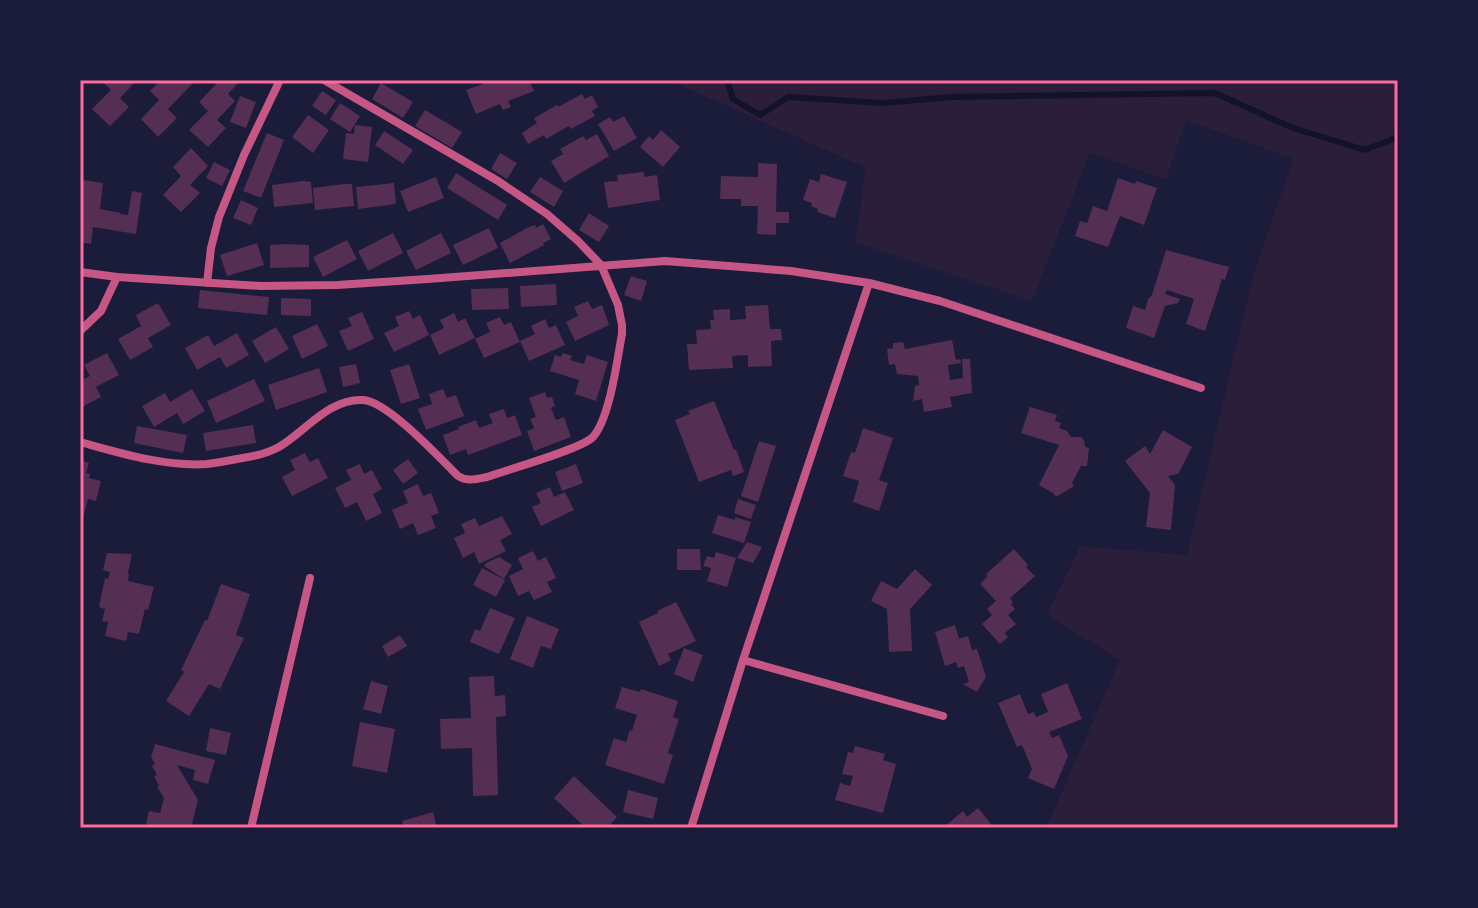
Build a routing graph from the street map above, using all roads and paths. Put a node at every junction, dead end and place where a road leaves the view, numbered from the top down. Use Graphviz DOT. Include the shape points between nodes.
graph roads {
  1 [pos="280,80"];
  2 [pos="324,80"];
  3 [pos="601,265"];
  4 [pos="80,272"];
  5 [pos="117,277"];
  6 [pos="207,283"];
  7 [pos="869,283"];
  8 [pos="80,331"];
  9 [pos="1201,388"];
  10 [pos="80,442"];
  11 [pos="310,578"];
  12 [pos="743,660"];
  13 [pos="943,716"];
  14 [pos="251,828"];
  15 [pos="691,828"];
  1 -- 6 [label="street" via="219,217"];
  2 -- 3 [label="street" via="547,214"];
  3 -- 6 [label="street" via="337,285"];
  3 -- 7 [label="street" via="665,261"];
  3 -- 10 [label="street" via="622,325 608,400 594,436 579,446 463,480 389,413 363,400 329,409 264,454 205,464 164,462"];
  4 -- 5 [label="street"];
  5 -- 6 [label="street"];
  5 -- 8 [label="street" via="101,311"];
  7 -- 9 [label="street" via="940,301"];
  7 -- 12 [label="street"];
  11 -- 14 [label="street"];
  12 -- 13 [label="street"];
  12 -- 15 [label="street"];
}
